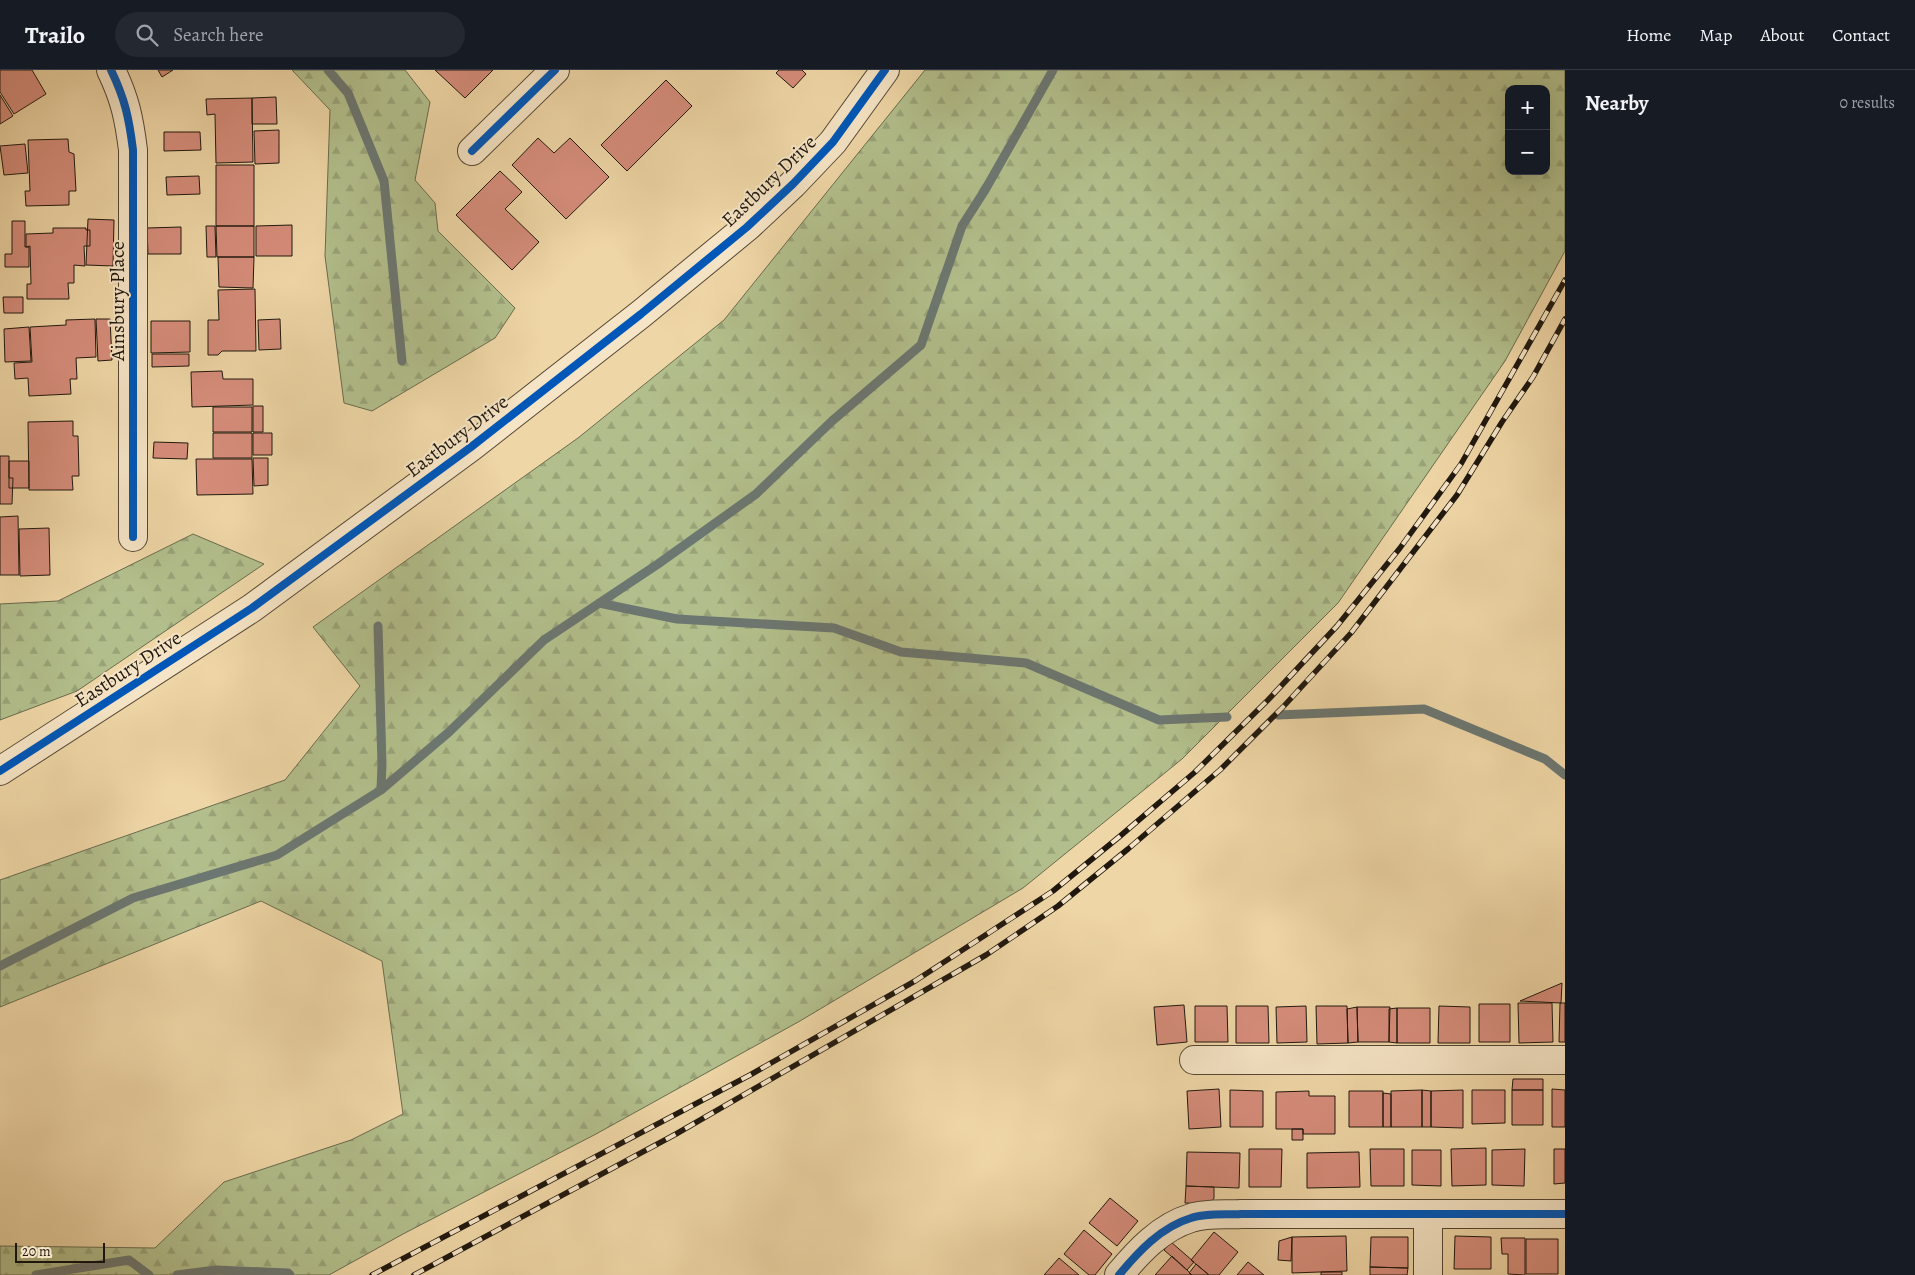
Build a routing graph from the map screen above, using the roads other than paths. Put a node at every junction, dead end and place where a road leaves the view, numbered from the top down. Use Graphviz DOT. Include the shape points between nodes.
graph roads {
  1 [pos="111,70"];
  2 [pos="555,70"];
  3 [pos="885,70"];
  4 [pos="472,151"];
  5 [pos="133,537"];
  6 [pos="0,771"];
  7 [pos="1194,1060"];
  8 [pos="1565,1060"];
  9 [pos="1428,1214"];
  10 [pos="1565,1214"];
  11 [pos="1119,1275"];
  12 [pos="1428,1275"];
  1 -- 5 [label="street, Ainsbury Place" via="129,115 133,150"];
  2 -- 4 [label="street"];
  3 -- 6 [label="street, Eastbury Drive" via="833,142 794,184 641,314 470,447 252,608"];
  7 -- 8 [label="street"];
  9 -- 10 [label="street"];
  9 -- 11 [label="street" via="1241,1214 1192,1218 1169,1228"];
  9 -- 12 [label="street"];
}
